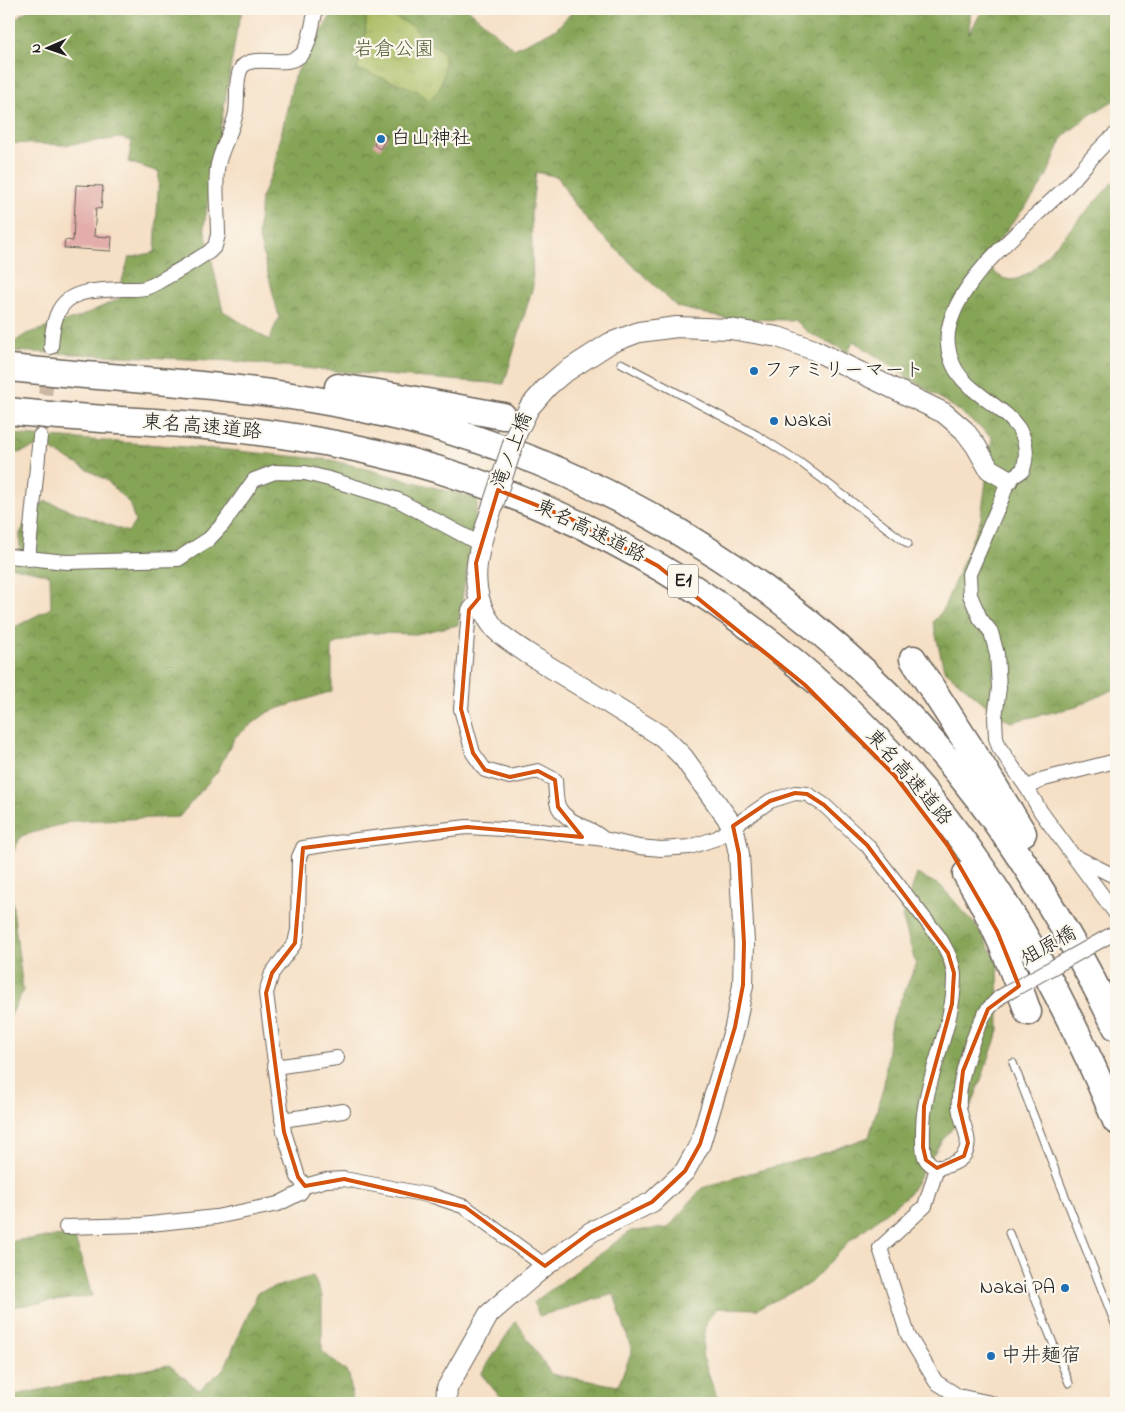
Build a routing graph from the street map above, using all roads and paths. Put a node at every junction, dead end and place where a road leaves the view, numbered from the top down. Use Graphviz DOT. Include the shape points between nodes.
graph roads {
  1 [pos="316,9"];
  2 [pos="1116,134"];
  3 [pos="51,348"];
  4 [pos="622,363"];
  5 [pos="9,368"];
  6 [pos="171,382"];
  7 [pos="9,411"];
  8 [pos="503,416"];
  9 [pos="40,436"];
  10 [pos="1008,480"];
  11 [pos="480,544"];
  12 [pos="908,544"];
  13 [pos="9,556"];
  14 [pos="28,559"];
  15 [pos="658,566"];
  16 [pos="479,598"];
  17 [pos="913,659"];
  18 [pos="1116,761"];
  19 [pos="1027,788"];
  20 [pos="733,826"];
  21 [pos="604,839"];
  22 [pos="1074,856"];
  23 [pos="1116,877"];
  24 [pos="1116,914"];
  25 [pos="1116,932"];
  26 [pos="1116,1005"];
  27 [pos="1028,1012"];
  28 [pos="1116,1027"];
  29 [pos="337,1058"];
  30 [pos="1013,1063"];
  31 [pos="276,1067"];
  32 [pos="343,1112"];
  33 [pos="282,1120"];
  34 [pos="1116,1121"];
  35 [pos="937,1168"];
  36 [pos="305,1186"];
  37 [pos="66,1226"];
  38 [pos="1009,1233"];
  39 [pos="545,1266"];
  40 [pos="1116,1326"];
  41 [pos="1069,1383"];
  42 [pos="446,1403"];
  43 [pos="992,1403"];
  1 -- 3 [label="street" via="307,44 296,58 247,62 238,75 233,128 218,166 216,246 148,288 97,285 61,304 52,329"];
  2 -- 10 [label="street" via="972,281 957,304 948,327 949,352 957,372 1011,418 1025,441 1027,451 1023,470"];
  4 -- 12 [label="lane" via="801,463"];
  5 -- 6 [label="highway, 東名高速道路 / E1"];
  6 -- 8 [label="highway" via="243,379 297,382"];
  6 -- 28 [label="highway, 東名高速道路 / E1" via="267,392 365,409 486,443 601,490 675,529 749,578 816,629 879,685 938,748 1005,834 1040,888 1090,974"];
  7 -- 15 [label="highway, 東名高速道路 / E1" via="205,426 322,442 386,455 467,478 520,498 569,518"];
  9 -- 14 [label="street"];
  10 -- 11 [label="street, 滝ノ上橋, bridge" via="989,469 964,430 944,413 814,350 778,337 730,329 676,327 639,332 610,344 547,387 529,408 517,432"];
  10 -- 19 [label="street" via="969,574 970,595 980,618 991,632 997,654 996,738 999,748"];
  11 -- 14 [label="street" via="398,500 304,473 275,472 254,480 209,539 178,559 66,562"];
  11 -- 16 [label="street, 滝ノ上橋" via="476,563"];
  13 -- 14 [label="street"];
  15 -- 27 [label="highway" via="804,685 895,776 948,846 973,886 997,931"];
  15 -- 34 [label="highway, 東名高速道路 / E1" via="734,615 804,670 881,744 928,797 987,876 1056,991"];
  16 -- 20 [label="street" via="496,629 509,641 663,737 683,757"];
  16 -- 21 [label="street" via="469,610 461,709 473,753 485,770 510,777 538,772 554,780 558,807 567,818"];
  17 -- 26 [label="highway" via="1063,899"];
  18 -- 19 [label="street" via="1044,779"];
  19 -- 22 [label="street"];
  20 -- 21 [label="street" via="718,838 690,847 639,847"];
  20 -- 35 [label="street" via="770,801 795,793 808,794 867,845 939,937 954,973 952,1004 924,1106 923,1147 926,1160"];
  20 -- 39 [label="street" via="739,854 744,985 735,1027 700,1144 684,1171 652,1202 591,1232"];
  21 -- 31 [label="street" via="467,827 303,848 299,857 295,943 272,973 266,992"];
  22 -- 23 [label="street"];
  22 -- 24 [label="street"];
  25 -- 35 [label="street, 俎原橋, bridge" via="1000,997 988,1009 963,1071 959,1106 968,1143 964,1156 951,1165"];
  29 -- 31 [label="street"];
  30 -- 40 [label="lane"];
  31 -- 33 [label="street"];
  32 -- 33 [label="street"];
  33 -- 36 [label="street" via="298,1177"];
  35 -- 43 [label="street" via="926,1206 880,1248 908,1335 936,1382 958,1396"];
  36 -- 37 [label="street" via="300,1193 278,1204 216,1217 141,1225"];
  36 -- 39 [label="street" via="344,1179 433,1196 465,1207"];
  38 -- 41 [label="lane"];
  39 -- 42 [label="street" via="489,1314 447,1388"];
}
